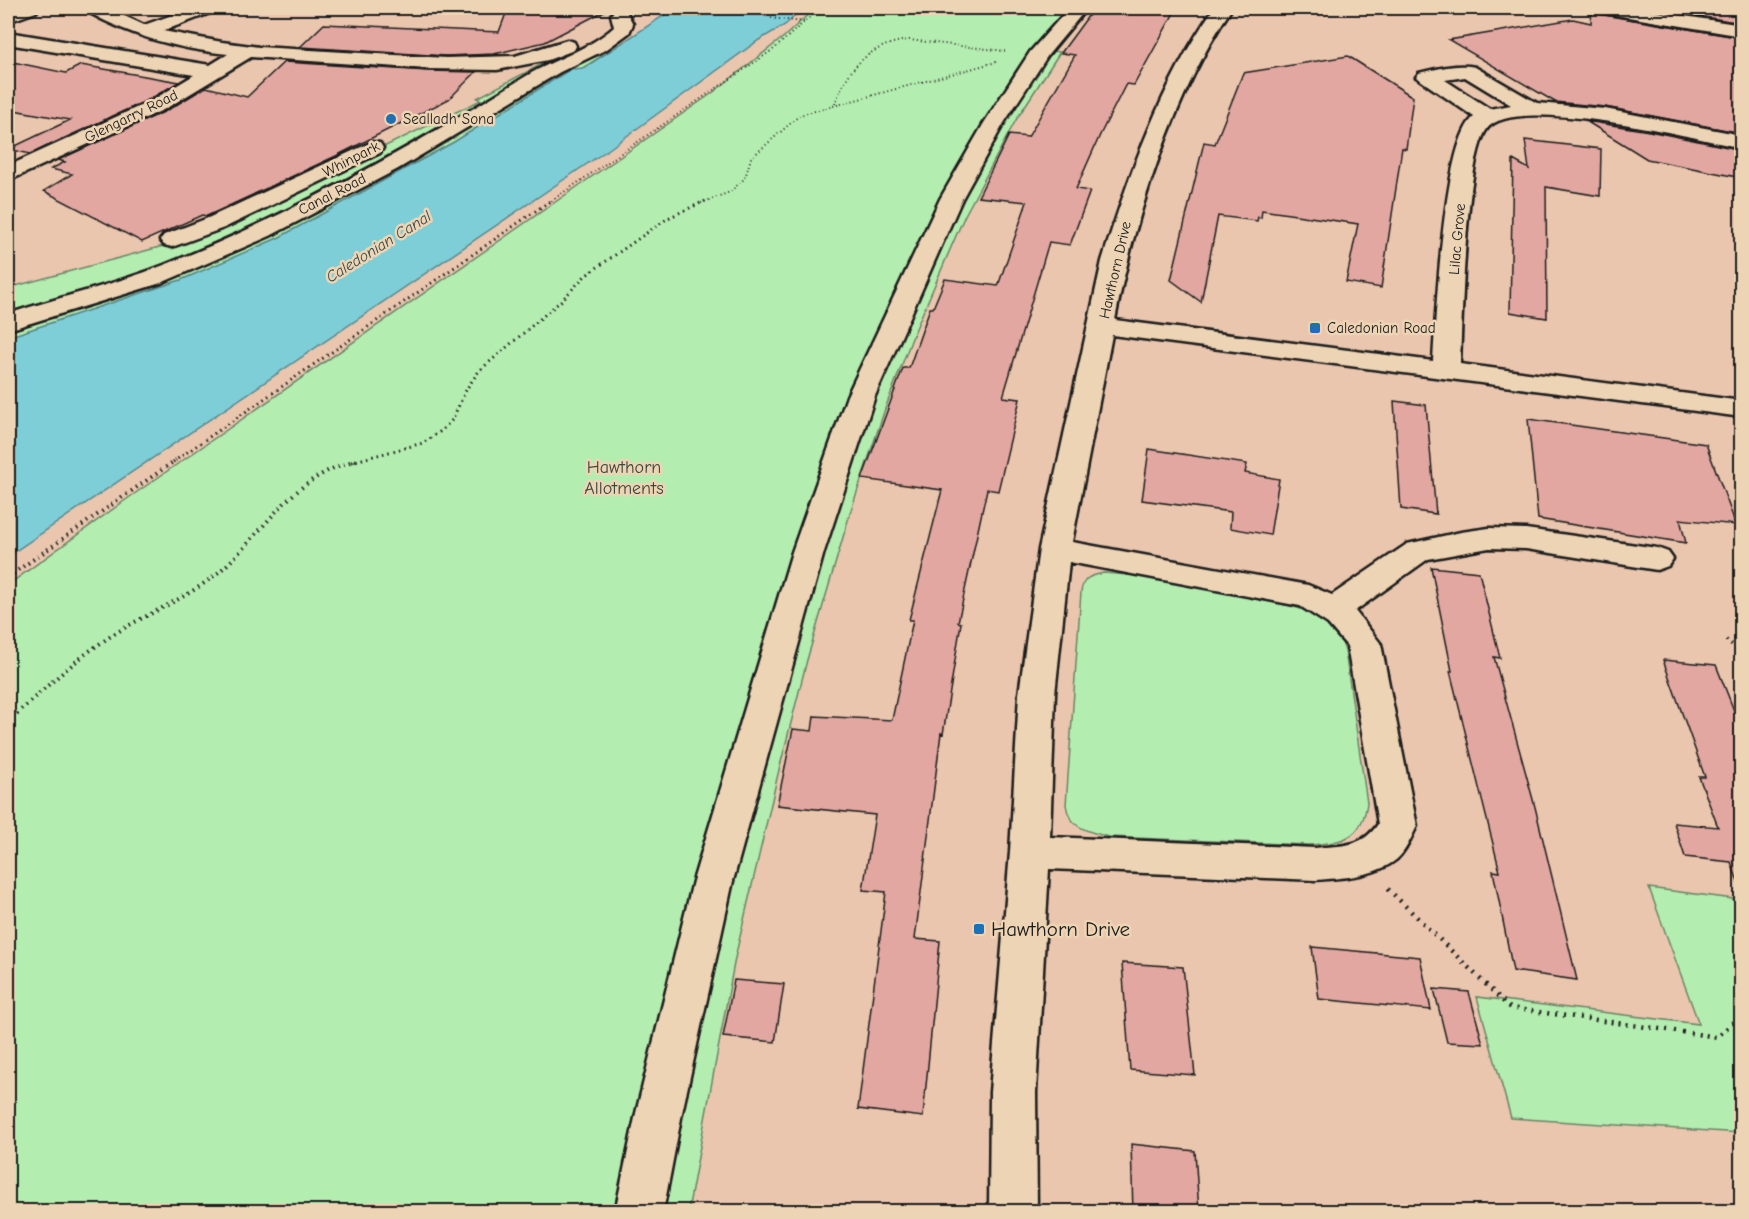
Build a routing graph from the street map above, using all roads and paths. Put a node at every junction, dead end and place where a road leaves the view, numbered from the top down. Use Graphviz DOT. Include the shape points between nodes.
graph roads {
  1 [pos="30,8"];
  2 [pos="93,8"];
  3 [pos="207,8"];
  4 [pos="820,8"];
  5 [pos="1078,8"];
  6 [pos="1223,8"];
  7 [pos="1604,8"];
  8 [pos="625,11"];
  9 [pos="8,17"];
  10 [pos="771,18"];
  11 [pos="805,22"];
  12 [pos="145,31"];
  13 [pos="1742,31"];
  14 [pos="8,38"];
  15 [pos="249,50"];
  16 [pos="1033,53"];
  17 [pos="516,61"];
  18 [pos="214,72"];
  19 [pos="835,105"];
  20 [pos="1532,109"];
  21 [pos="1488,117"];
  22 [pos="1742,142"];
  23 [pos="8,174"];
  24 [pos="172,240"];
  25 [pos="8,322"];
  26 [pos="1102,326"];
  27 [pos="1446,370"];
  28 [pos="1742,409"];
  29 [pos="1055,549"];
  30 [pos="1657,559"];
  31 [pos="8,577"];
  32 [pos="1334,610"];
  33 [pos="1726,640"];
  34 [pos="1742,652"];
  35 [pos="8,722"];
  36 [pos="1030,852"];
  37 [pos="1358,860"];
  38 [pos="1742,1013"];
  39 [pos="639,1212"];
  40 [pos="1013,1212"];
  1 -- 9 [label="street"];
  2 -- 12 [label="street, Canal Road"];
  3 -- 12 [label="street"];
  4 -- 11 [label="path"];
  5 -- 16 [label="street"];
  6 -- 26 [label="street, Hawthorn Drive" via="1197,51 1141,174 1114,261"];
  7 -- 13 [label="street"];
  8 -- 17 [label="street, Canal Road" via="567,46"];
  8 -- 25 [label="street, Canal Road" via="622,29 586,54 338,192 171,270"];
  10 -- 11 [label="path"];
  11 -- 31 [label="path" via="774,49"];
  12 -- 15 [label="street, Canal Road"];
  14 -- 18 [label="street"];
  15 -- 17 [label="street, Canal Road" via="423,63"];
  15 -- 18 [label="street, Glengarry Road"];
  16 -- 19 [label="path"];
  16 -- 19 [label="path" via="917,40 893,41 853,67 844,78"];
  16 -- 39 [label="street" via="951,199 857,408 808,552 713,880"];
  17 -- 24 [label="street, Whinpark" via="512,75 497,85 301,184"];
  18 -- 23 [label="street, Glengarry Road" via="158,105"];
  19 -- 35 [label="path" via="792,121 751,158 745,178 730,192 668,218 585,276 479,371 452,420 441,431 423,443 342,464 318,476 286,499 221,570 192,592 124,628 60,674"];
  20 -- 21 [label="street"];
  20 -- 21 [label="street" via="1468,71 1426,77"];
  20 -- 22 [label="street" via="1571,110"];
  21 -- 27 [label="street, Lilac Grove" via="1471,134 1465,156"];
  26 -- 27 [label="street"];
  26 -- 29 [label="street, Hawthorn Drive"];
  27 -- 28 [label="street"];
  29 -- 32 [label="street" via="1308,596"];
  29 -- 36 [label="street, Hawthorn Drive" via="1037,694"];
  30 -- 32 [label="street" via="1526,539 1461,542 1418,551"];
  32 -- 37 [label="street" via="1364,644 1398,826 1384,847"];
  33 -- 34 [label="path"];
  36 -- 37 [label="street" via="1315,864"];
  36 -- 40 [label="street, Hawthorn Drive" via="1013,1092"];
  37 -- 38 [label="path" via="1510,1008 1718,1036"];
}
